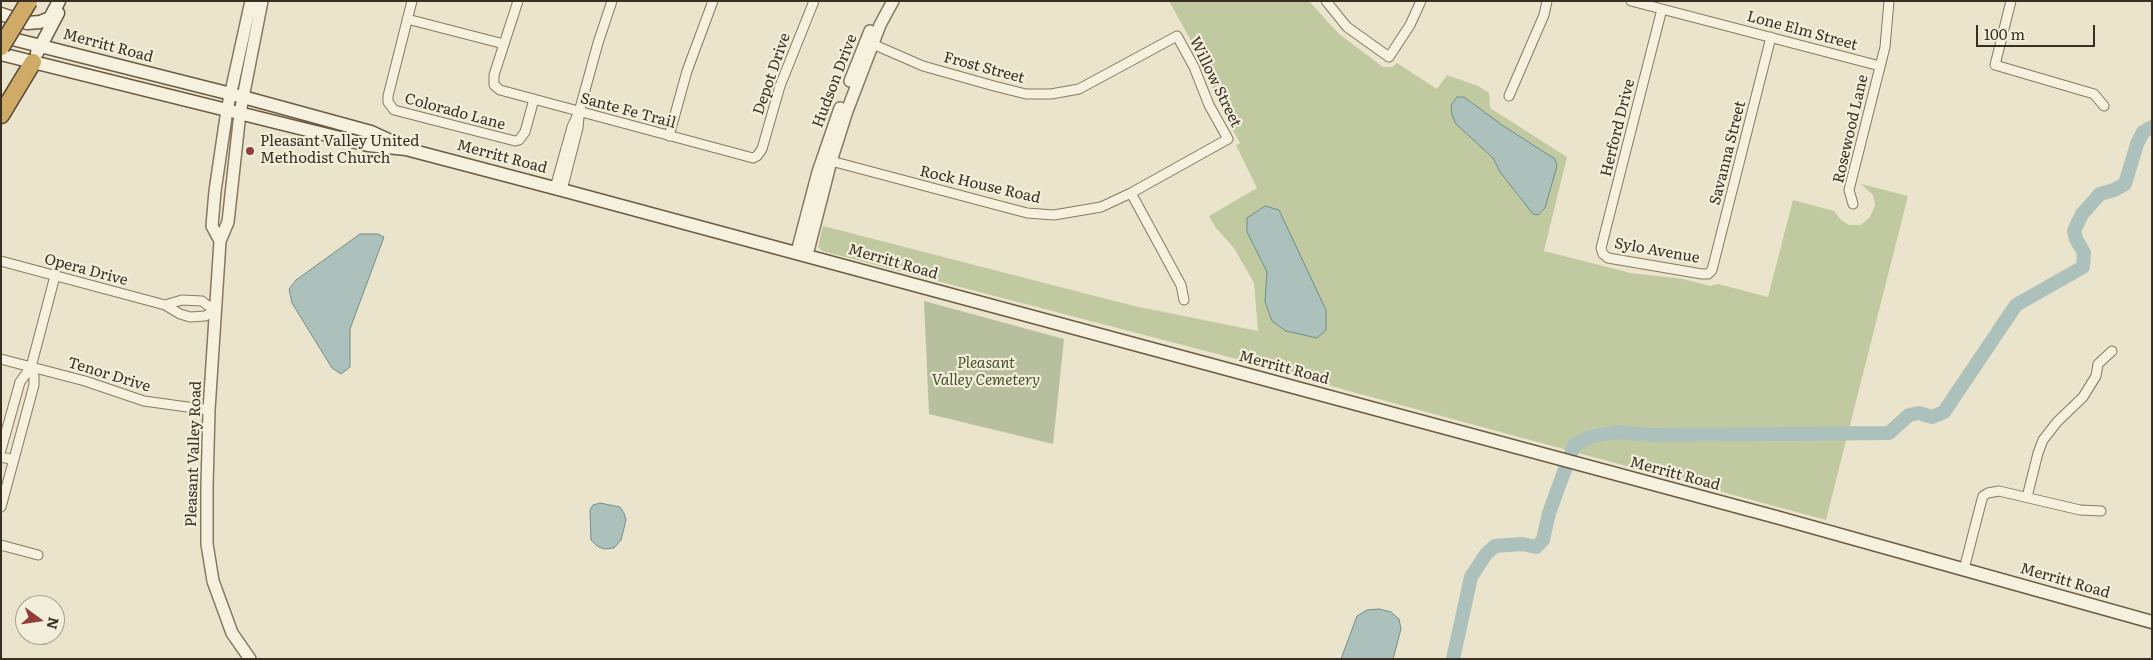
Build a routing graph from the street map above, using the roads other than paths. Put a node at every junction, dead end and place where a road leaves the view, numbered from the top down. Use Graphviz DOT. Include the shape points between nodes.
graph roads {
  1 [pos="29,1"];
  2 [pos="59,1"];
  3 [pos="64,1"];
  4 [pos="251,1"];
  5 [pos="262,1"];
  6 [pos="412,1"];
  7 [pos="612,1"];
  8 [pos="713,1"];
  9 [pos="814,1"];
  10 [pos="884,1"];
  11 [pos="893,1"];
  12 [pos="1326,1"];
  13 [pos="1421,1"];
  14 [pos="1547,1"];
  15 [pos="1631,1"];
  16 [pos="1889,1"];
  17 [pos="2010,1"];
  18 [pos="517,2"];
  19 [pos="1662,9"];
  20 [pos="1,14"];
  21 [pos="407,19"];
  22 [pos="1,36"];
  23 [pos="1177,36"];
  24 [pos="1771,37"];
  25 [pos="869,43"];
  26 [pos="504,44"];
  27 [pos="41,45"];
  28 [pos="1,47"];
  29 [pos="1,54"];
  30 [pos="33,62"];
  31 [pos="1880,66"];
  32 [pos="237,96"];
  33 [pos="1509,96"];
  34 [pos="534,100"];
  35 [pos="2104,106"];
  36 [pos="227,110"];
  37 [pos="579,112"];
  38 [pos="240,113"];
  39 [pos="1,115"];
  40 [pos="669,136"];
  41 [pos="1228,139"];
  42 [pos="406,148"];
  43 [pos="757,156"];
  44 [pos="831,161"];
  45 [pos="559,189"];
  46 [pos="1131,194"];
  47 [pos="1853,204"];
  48 [pos="220,241"];
  49 [pos="802,253"];
  50 [pos="1603,254"];
  51 [pos="1,261"];
  52 [pos="1708,274"];
  53 [pos="56,276"];
  54 [pos="1184,300"];
  55 [pos="164,305"];
  56 [pos="215,311"];
  57 [pos="2112,351"];
  58 [pos="1,359"];
  59 [pos="31,367"];
  60 [pos="209,410"];
  61 [pos="1,450"];
  62 [pos="1,457"];
  63 [pos="14,460"];
  64 [pos="2027,497"];
  65 [pos="1,507"];
  66 [pos="2101,510"];
  67 [pos="1,545"];
  68 [pos="38,555"];
  69 [pos="1964,569"];
  70 [pos="2152,622"];
  71 [pos="250,659"];
  1 -- 28 [label="highway, bridge"];
  2 -- 20 [label="main road" via="50,18 40,22 27,22"];
  3 -- 27 [label="main road"];
  4 -- 32 [label="street"];
  5 -- 32 [label="street"];
  6 -- 21 [label="street, Colorado Lane"];
  7 -- 37 [label="street"];
  8 -- 40 [label="street" via="687,71"];
  9 -- 43 [label="street, Depot Drive"];
  10 -- 25 [label="street, Hudson Drive"];
  11 -- 25 [label="street, Hudson Drive"];
  12 -- 13 [label="street" via="1347,27 1389,57"];
  14 -- 33 [label="street"];
  15 -- 19 [label="street, Lone Elm Street"];
  16 -- 31 [label="street, Rosewood Lane"];
  17 -- 35 [label="street" via="1995,65 2094,94"];
  18 -- 26 [label="street"];
  19 -- 24 [label="street, Lone Elm Street"];
  19 -- 50 [label="street, Herford Drive"];
  21 -- 26 [label="street"];
  21 -- 34 [label="street, Colorado Lane" via="388,96 394,110 515,141 525,132"];
  22 -- 27 [label="main road, Merritt Road"];
  23 -- 25 [label="street, Frost Street" via="1079,89 1051,94 1026,94 994,86 923,66"];
  23 -- 41 [label="street, Willow Street"];
  24 -- 31 [label="street, Lone Elm Street"];
  24 -- 52 [label="street, Savanna Street" via="1712,270"];
  25 -- 44 [label="street, Hudson Drive"];
  25 -- 49 [label="street, Hudson Drive" via="818,172"];
  26 -- 34 [label="street, Sante Fe Trail" via="494,85 500,90"];
  27 -- 30 [label="main road"];
  27 -- 32 [label="main road, Merritt Road"];
  29 -- 30 [label="main road, Merritt Road"];
  30 -- 36 [label="main road, Merritt Road"];
  30 -- 39 [label="highway"];
  31 -- 47 [label="street, Rosewood Lane" via="1850,190"];
  32 -- 36 [label="street, Pleasant Valley Road"];
  32 -- 38 [label="street, Pleasant Valley Road"];
  32 -- 42 [label="main road, Merritt Road" via="371,132"];
  34 -- 37 [label="street, Sante Fe Trail"];
  36 -- 38 [label="main road, Merritt Road"];
  36 -- 48 [label="street, Pleasant Valley Road" via="212,226"];
  37 -- 40 [label="street, Sante Fe Trail"];
  37 -- 45 [label="street" via="578,128"];
  38 -- 42 [label="main road, Merritt Road" via="368,145"];
  38 -- 48 [label="street, Pleasant Valley Road" via="228,222"];
  40 -- 43 [label="street, Sante Fe Trail" via="748,157"];
  41 -- 46 [label="street, Rock House Road"];
  42 -- 45 [label="main road, Merritt Road"];
  44 -- 46 [label="street, Rock House Road" via="1027,214 1077,212 1101,207"];
  44 -- 49 [label="street, Hudson Drive"];
  45 -- 49 [label="main road, Merritt Road"];
  46 -- 54 [label="street" via="1181,285"];
  48 -- 56 [label="street, Pleasant Valley Road"];
  49 -- 69 [label="main road, Merritt Road"];
  50 -- 52 [label="street, Sylo Avenue" via="1608,258"];
  51 -- 53 [label="street, Opera Drive"];
  53 -- 55 [label="street, Opera Drive"];
  53 -- 59 [label="street"];
  55 -- 56 [label="street, Opera Drive" via="190,317 205,316"];
  55 -- 56 [label="street, Opera Drive" via="198,300"];
  56 -- 60 [label="street, Pleasant Valley Road"];
  57 -- 64 [label="street" via="2098,364 2096,376 2084,397 2043,440"];
  58 -- 59 [label="street, Tenor Drive"];
  59 -- 60 [label="street, Tenor Drive" via="144,401"];
  59 -- 61 [label="street" via="20,382"];
  59 -- 63 [label="street" via="34,385"];
  60 -- 71 [label="street, Pleasant Valley Road" via="207,544 214,581 232,633"];
  62 -- 63 [label="street"];
  63 -- 65 [label="street"];
  64 -- 66 [label="street" via="2080,510"];
  64 -- 69 [label="street" via="1999,491 1983,496"];
  67 -- 68 [label="street"];
  69 -- 70 [label="main road, Merritt Road"];
}
